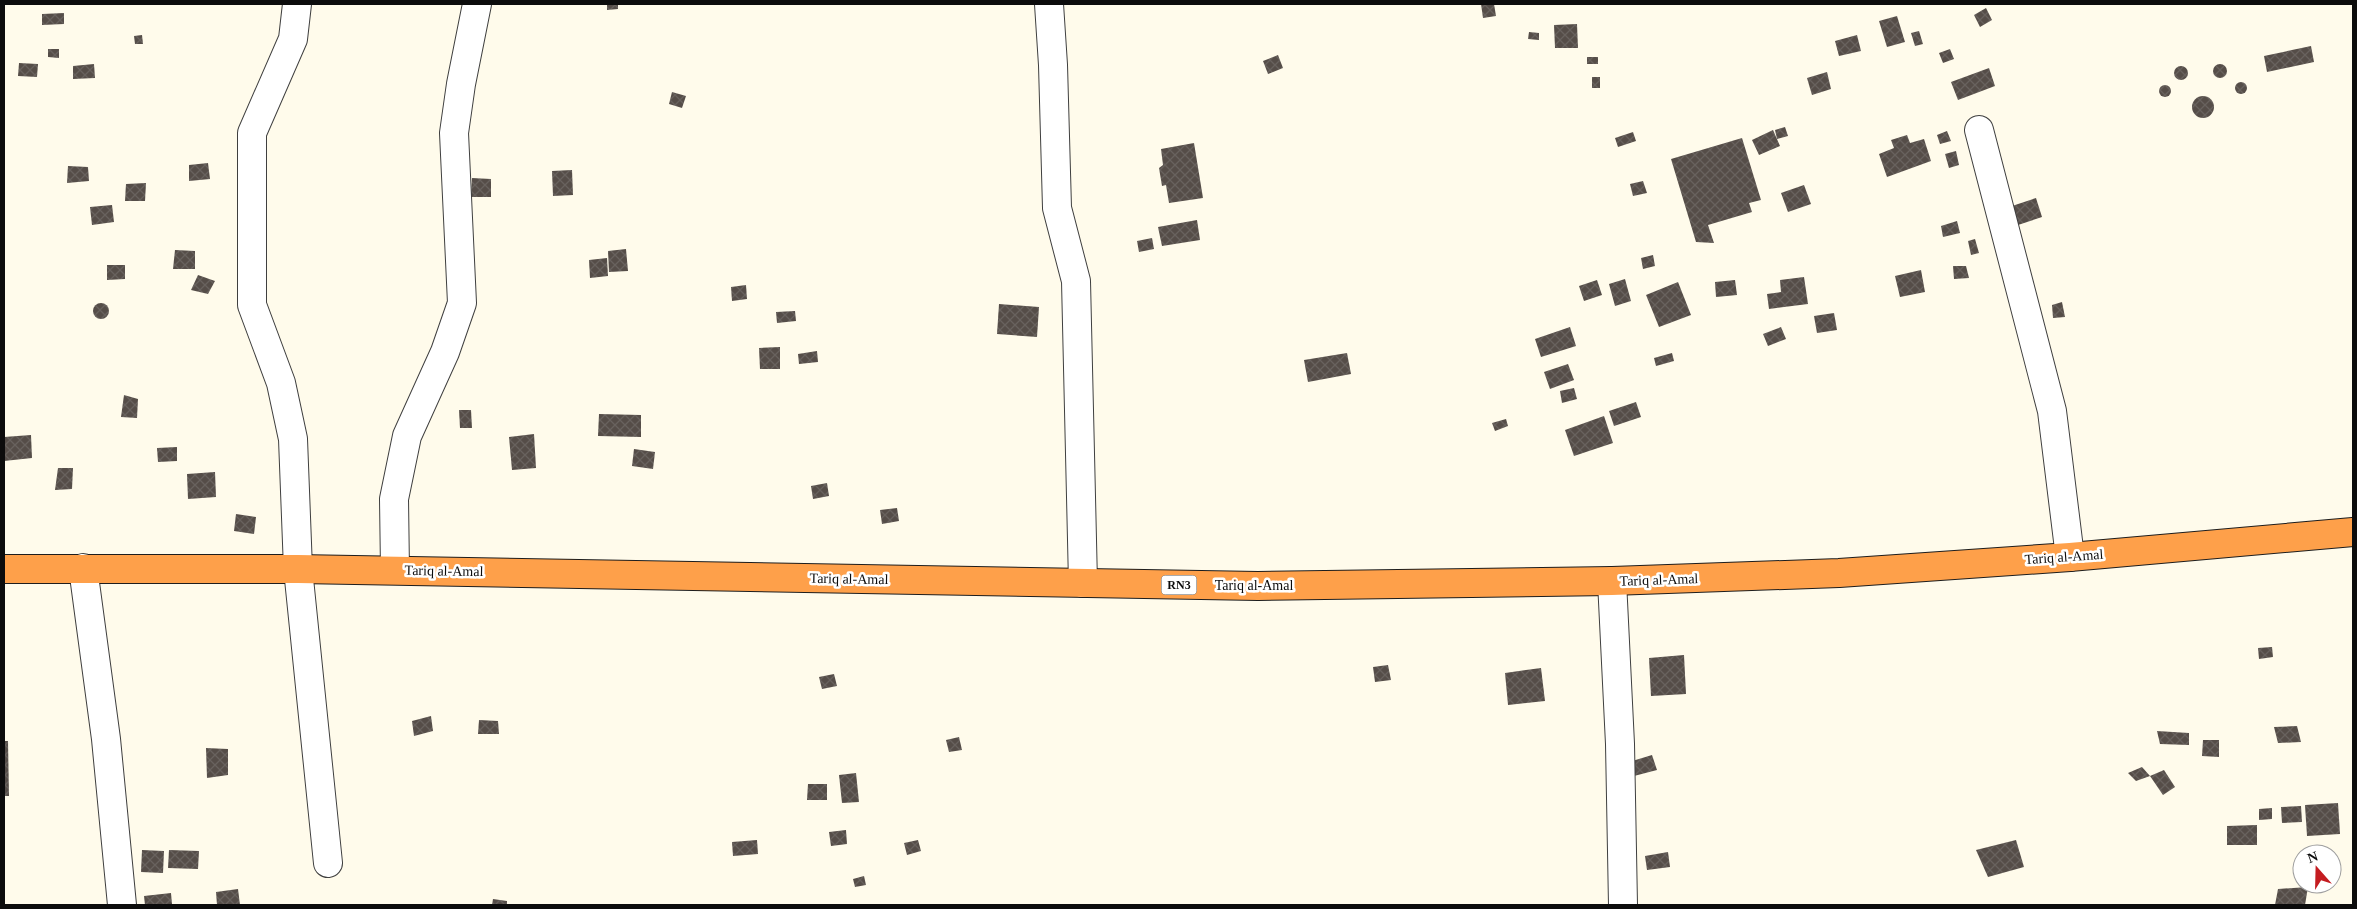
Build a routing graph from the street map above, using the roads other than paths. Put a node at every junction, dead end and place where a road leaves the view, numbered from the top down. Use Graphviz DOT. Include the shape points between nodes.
graph roads {
  1 [pos="297,4"];
  2 [pos="477,4"];
  3 [pos="1049,4"];
  4 [pos="1979,130"];
  5 [pos="2353,532"];
  6 [pos="2070,557"];
  7 [pos="82,568"];
  8 [pos="4,569"];
  9 [pos="298,569"];
  10 [pos="395,570"];
  11 [pos="1612,581"];
  12 [pos="1082,583"];
  13 [pos="328,863"];
  14 [pos="122,905"];
  15 [pos="1622,905"];
  1 -- 9 [label="street" via="293,39 252,133 252,305 281,383 293,440"];
  2 -- 10 [label="street" via="460,84 454,133 462,303 445,352 407,436 394,499"];
  3 -- 12 [label="street" via="1057,208 1076,281"];
  4 -- 6 [label="street" via="2052,411"];
  5 -- 6 [label="highway, Tariq al-Amal / RN3"];
  6 -- 11 [label="highway, Tariq al-Amal / RN3" via="1839,573"];
  7 -- 8 [label="highway, Tariq al-Amal / RN3"];
  7 -- 9 [label="highway, Tariq al-Amal / RN3"];
  7 -- 14 [label="street" via="106,739"];
  9 -- 10 [label="highway, Tariq al-Amal / RN3"];
  9 -- 13 [label="street"];
  10 -- 12 [label="highway, Tariq al-Amal / RN3"];
  11 -- 12 [label="highway, Tariq al-Amal / RN3" via="1258,586"];
  11 -- 15 [label="street" via="1620,744"];
}
